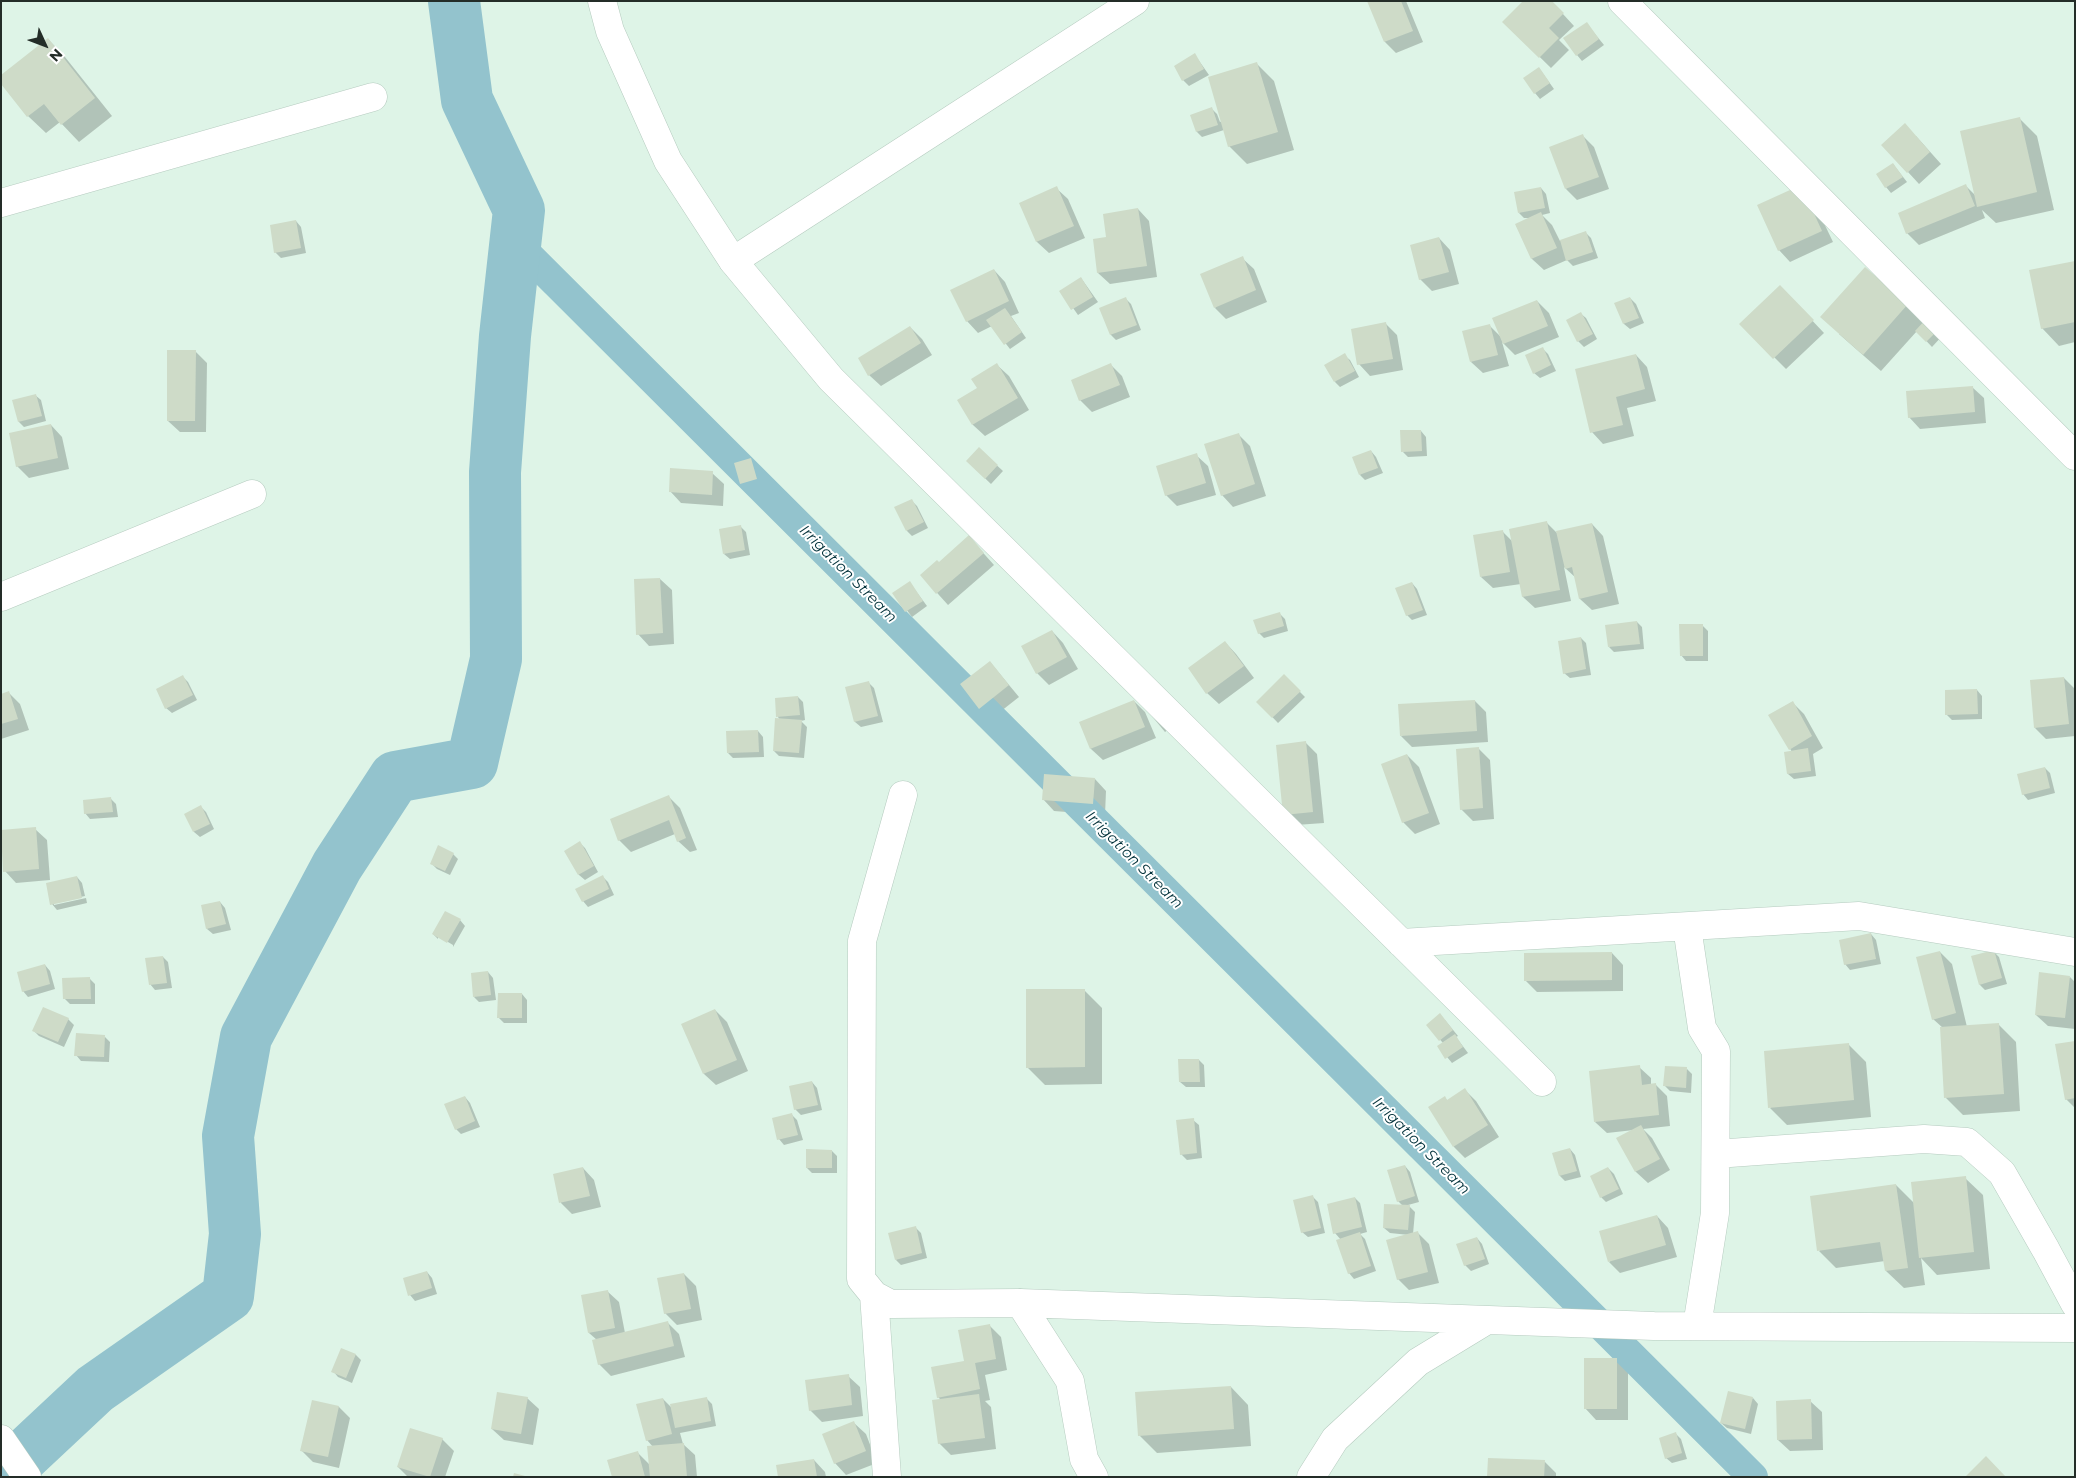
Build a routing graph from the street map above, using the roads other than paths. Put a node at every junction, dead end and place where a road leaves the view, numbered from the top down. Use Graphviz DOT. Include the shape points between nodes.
graph roads {
  1 [pos="602,1"];
  2 [pos="1135,1"];
  3 [pos="1622,1"];
  4 [pos="373,97"];
  5 [pos="1,203"];
  6 [pos="733,261"];
  7 [pos="2075,456"];
  8 [pos="252,494"];
  9 [pos="1,597"];
  10 [pos="902,796"];
  11 [pos="1687,926"];
  12 [pos="1401,943"];
  13 [pos="2075,952"];
  14 [pos="1542,1082"];
  15 [pos="1716,1154"];
  16 [pos="874,1295"];
  17 [pos="1020,1303"];
  18 [pos="2075,1304"];
  19 [pos="1487,1320"];
  20 [pos="1697,1326"];
  21 [pos="2075,1328"];
  22 [pos="1,1439"];
  23 [pos="27,1477"];
  24 [pos="887,1477"];
  25 [pos="1094,1477"];
  26 [pos="1310,1477"];
  1 -- 6 [label="street" via="610,31 668,160"];
  2 -- 6 [label="street"];
  3 -- 7 [label="street"];
  4 -- 5 [label="street"];
  6 -- 12 [label="street" via="831,379"];
  8 -- 9 [label="street"];
  10 -- 16 [label="street" via="862,941 861,1278"];
  11 -- 12 [label="street"];
  11 -- 13 [label="street" via="1859,916"];
  11 -- 15 [label="street" via="1702,1028 1716,1051"];
  12 -- 14 [label="street"];
  15 -- 18 [label="street" via="1924,1139 1967,1142 2002,1173"];
  15 -- 20 [label="street" via="1716,1213"];
  16 -- 17 [label="street" via="891,1304"];
  16 -- 24 [label="street"];
  17 -- 19 [label="street"];
  17 -- 25 [label="street" via="1070,1381 1084,1459"];
  19 -- 20 [label="street"];
  19 -- 26 [label="street" via="1418,1362 1335,1439"];
  20 -- 21 [label="street"];
  22 -- 23 [label="street"];
}
